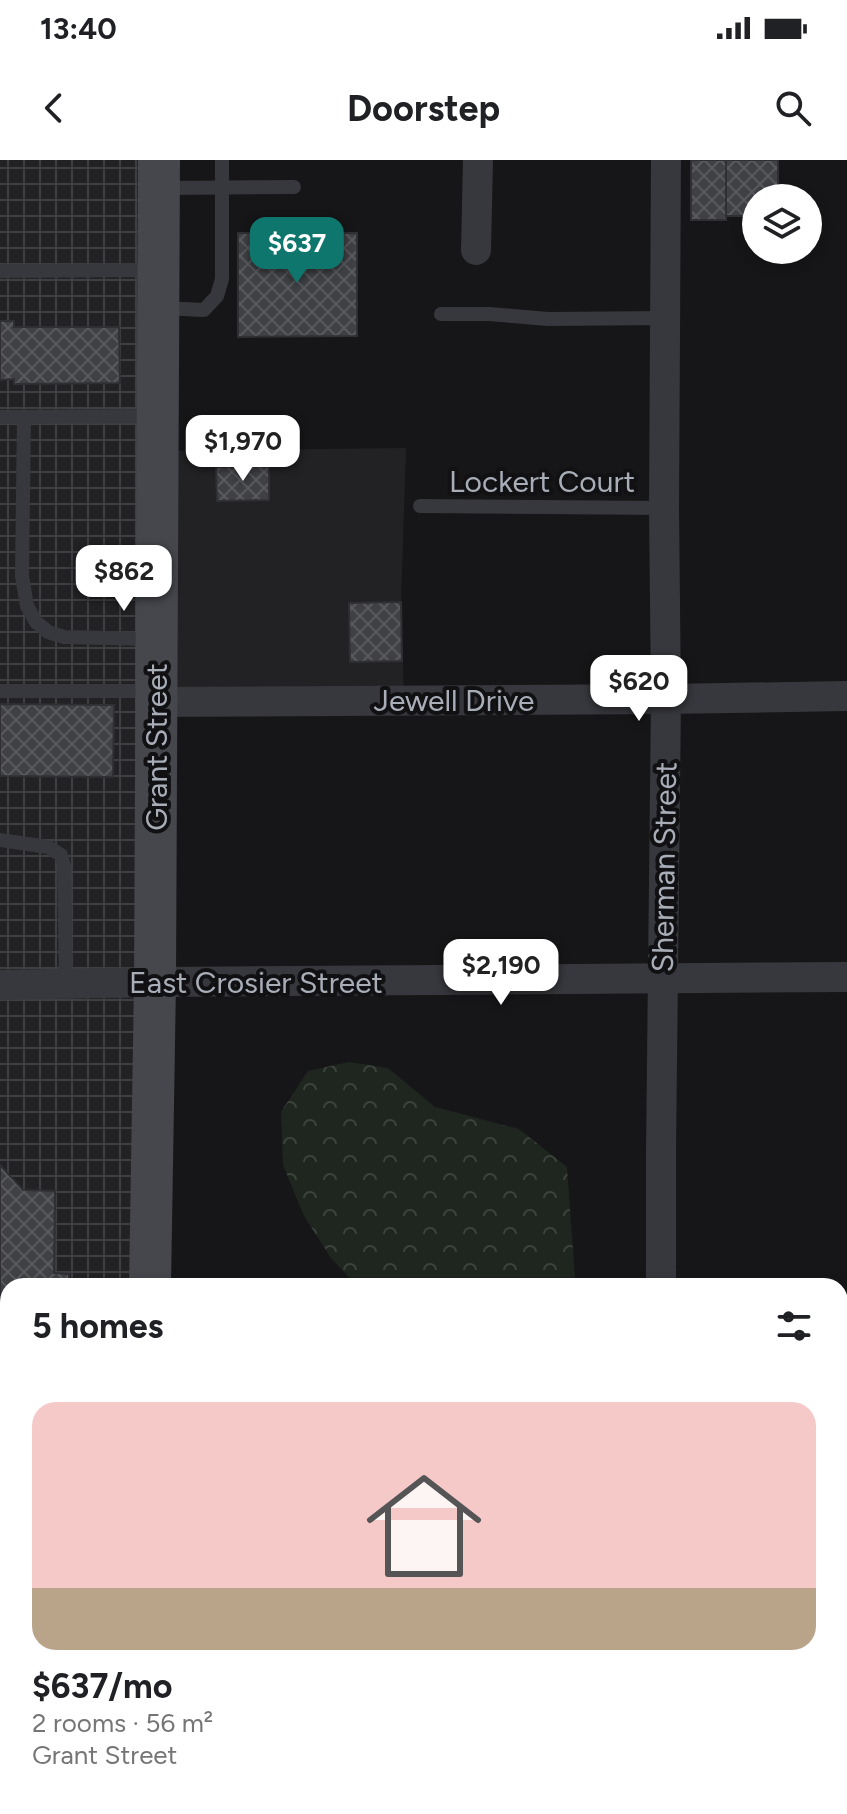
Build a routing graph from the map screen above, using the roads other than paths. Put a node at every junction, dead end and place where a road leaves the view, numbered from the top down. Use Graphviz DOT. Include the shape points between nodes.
graph roads {
  1 [pos="222,160"];
  2 [pos="478,160"];
  3 [pos="666,160"];
  4 [pos="159,174"];
  5 [pos="222,187"];
  6 [pos="294,187"];
  7 [pos="476,250"];
  8 [pos="0,271"];
  9 [pos="159,289"];
  10 [pos="441,314"];
  11 [pos="666,318"];
  12 [pos="158,416"];
  13 [pos="0,417"];
  14 [pos="24,417"];
  15 [pos="420,506"];
  16 [pos="664,508"];
  17 [pos="157,639"];
  18 [pos="0,691"];
  19 [pos="156,696"];
  20 [pos="847,696"];
  21 [pos="666,699"];
  22 [pos="0,840"];
  23 [pos="847,977"];
  24 [pos="663,979"];
  25 [pos="155,982"];
  26 [pos="66,984"];
  27 [pos="0,985"];
  28 [pos="150,1278"];
  29 [pos="661,1278"];
  1 -- 5 [label="lane"];
  2 -- 7 [label="street"];
  3 -- 11 [label="street, Sherman Street"];
  4 -- 5 [label="lane"];
  4 -- 9 [label="street, Grant Street"];
  5 -- 6 [label="lane"];
  5 -- 9 [label="lane" via="222,279 217,296 204,310"];
  8 -- 9 [label="lane"];
  9 -- 12 [label="street, Grant Street"];
  10 -- 11 [label="lane"];
  11 -- 16 [label="street, Sherman Street"];
  12 -- 14 [label="lane"];
  12 -- 17 [label="street, Grant Street"];
  13 -- 14 [label="lane"];
  14 -- 17 [label="lane" via="22,576 36,622 64,637"];
  15 -- 16 [label="lane, Lockert Court"];
  16 -- 21 [label="street, Sherman Street"];
  17 -- 19 [label="street, Grant Street"];
  18 -- 19 [label="lane"];
  19 -- 21 [label="street, Jewell Drive"];
  19 -- 25 [label="street, Grant Street"];
  20 -- 21 [label="street, Jewell Drive"];
  21 -- 24 [label="street, Sherman Street"];
  22 -- 26 [label="lane" via="48,847 61,855"];
  23 -- 24 [label="street, East Crosier Street"];
  24 -- 25 [label="street, East Crosier Street"];
  24 -- 29 [label="street, Sherman Street"];
  25 -- 26 [label="street, East Crosier Street"];
  25 -- 28 [label="street, Grant Street"];
  26 -- 27 [label="street, East Crosier Street"];
}
